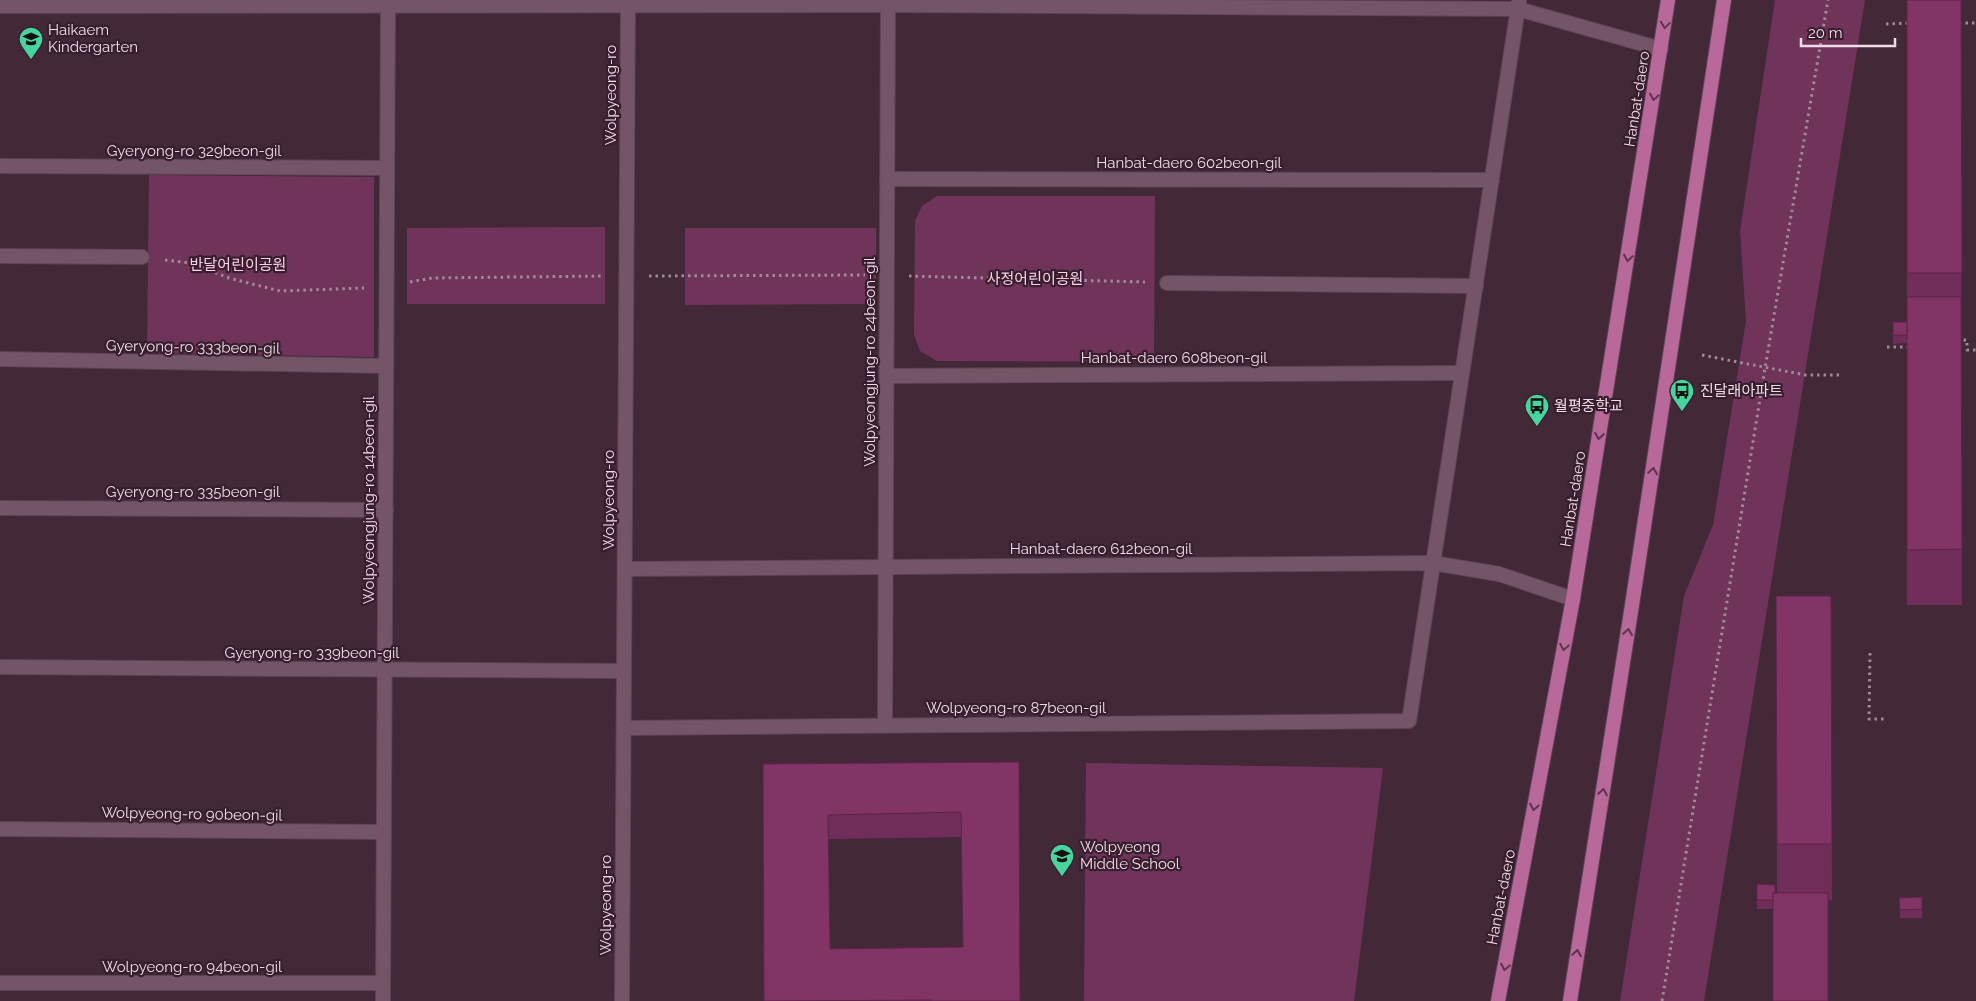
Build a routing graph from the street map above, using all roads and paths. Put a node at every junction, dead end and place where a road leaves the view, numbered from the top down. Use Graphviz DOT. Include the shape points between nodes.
graph roads {
  1 [pos="1668,0"];
  2 [pos="1724,0"];
  3 [pos="1828,0"];
  4 [pos="628,2"];
  5 [pos="888,2"];
  6 [pos="388,3"];
  7 [pos="1518,5"];
  8 [pos="0,6"];
  9 [pos="1916,23"];
  10 [pos="1956,23"];
  11 [pos="1976,23"];
  12 [pos="1886,24"];
  13 [pos="1661,49"];
  14 [pos="0,166"];
  15 [pos="387,168"];
  16 [pos="887,179"];
  17 [pos="1492,180"];
  18 [pos="0,256"];
  19 [pos="142,257"];
  20 [pos="886,275"];
  21 [pos="626,276"];
  22 [pos="1167,283"];
  23 [pos="1476,286"];
  24 [pos="387,287"];
  25 [pos="1949,340"];
  26 [pos="1915,347"];
  27 [pos="1887,348"];
  28 [pos="1976,350"];
  29 [pos="1702,355"];
  30 [pos="0,359"];
  31 [pos="386,366"];
  32 [pos="1765,368"];
  33 [pos="1462,373"];
  34 [pos="1841,375"];
  35 [pos="886,376"];
  36 [pos="0,508"];
  37 [pos="386,510"];
  38 [pos="1433,563"];
  39 [pos="886,567"];
  40 [pos="625,570"];
  41 [pos="1573,599"];
  42 [pos="1870,653"];
  43 [pos="1,670"];
  44 [pos="385,670"];
  45 [pos="624,671"];
  46 [pos="1884,719"];
  47 [pos="886,725"];
  48 [pos="624,728"];
  49 [pos="0,829"];
  50 [pos="384,832"];
  51 [pos="0,983"];
  52 [pos="384,983"];
  53 [pos="383,1001"];
  54 [pos="622,1001"];
  55 [pos="1498,1001"];
  56 [pos="1570,1001"];
  57 [pos="1662,1001"];
  1 -- 13 [label="main road, Hanbat-daero, one-way"];
  56 -- 2 [label="main road, one-way"];
  3 -- 32 [label="path"];
  4 -- 5 [label="street"];
  4 -- 6 [label="street"];
  4 -- 21 [label="street, Wolpyeong-ro"];
  5 -- 7 [label="street"];
  5 -- 16 [label="street, Wolpyeongjung-ro 24beon-gil"];
  6 -- 8 [label="street"];
  6 -- 15 [label="street, Wolpyeongjung-ro 14beon-gil"];
  7 -- 13 [label="street"];
  7 -- 17 [label="street"];
  9 -- 12 [label="path"];
  10 -- 11 [label="path"];
  13 -- 41 [label="main road, Hanbat-daero, one-way"];
  14 -- 15 [label="street, Gyeryong-ro 329beon-gil"];
  15 -- 24 [label="street, Wolpyeongjung-ro 14beon-gil"];
  16 -- 17 [label="street, Hanbat-daero 602beon-gil"];
  16 -- 20 [label="street, Wolpyeongjung-ro 24beon-gil"];
  17 -- 23 [label="street"];
  18 -- 19 [label="street"];
  19 -- 24 [label="path" via="191,263 280,292"];
  20 -- 21 [label="path"];
  20 -- 22 [label="path"];
  20 -- 35 [label="street, Wolpyeongjung-ro 24beon-gil"];
  21 -- 24 [label="path" via="432,278"];
  21 -- 40 [label="street, Wolpyeong-ro"];
  22 -- 23 [label="street"];
  23 -- 33 [label="street"];
  24 -- 31 [label="street, Wolpyeongjung-ro 14beon-gil"];
  25 -- 28 [label="path" via="1967,340 1967,350"];
  26 -- 27 [label="path"];
  29 -- 32 [label="path"];
  30 -- 31 [label="street, Gyeryong-ro 333beon-gil"];
  31 -- 37 [label="street, Wolpyeongjung-ro 14beon-gil"];
  32 -- 34 [label="path" via="1805,375"];
  32 -- 57 [label="path"];
  33 -- 35 [label="street, Hanbat-daero 608beon-gil"];
  33 -- 38 [label="street"];
  35 -- 39 [label="street, Wolpyeongjung-ro 24beon-gil"];
  36 -- 37 [label="street, Gyeryong-ro 335beon-gil"];
  37 -- 44 [label="street, Wolpyeongjung-ro 14beon-gil"];
  38 -- 39 [label="street, Hanbat-daero 612beon-gil"];
  38 -- 41 [label="street, Hanbat-daero 612beon-gil" via="1499,574"];
  38 -- 47 [label="street, Wolpyeong-ro 87beon-gil" via="1409,721"];
  39 -- 40 [label="street, Hanbat-daero 612beon-gil"];
  39 -- 47 [label="street, Wolpyeongjung-ro 24beon-gil"];
  40 -- 45 [label="street, Wolpyeong-ro"];
  41 -- 55 [label="main road, Hanbat-daero, one-way"];
  42 -- 46 [label="path" via="1869,719"];
  43 -- 44 [label="street, Gyeryong-ro 339beon-gil"];
  44 -- 45 [label="street, Gyeryong-ro 339beon-gil"];
  44 -- 50 [label="street, Wolpyeongjung-ro 14beon-gil"];
  45 -- 48 [label="street, Wolpyeong-ro"];
  47 -- 48 [label="street, Wolpyeong-ro 87beon-gil"];
  48 -- 54 [label="street, Wolpyeong-ro"];
  49 -- 50 [label="street, Wolpyeong-ro 90beon-gil"];
  50 -- 52 [label="street, Wolpyeongjung-ro 14beon-gil"];
  51 -- 52 [label="street, Wolpyeong-ro 94beon-gil"];
  52 -- 53 [label="street, Wolpyeongjung-ro 14beon-gil"];
}
